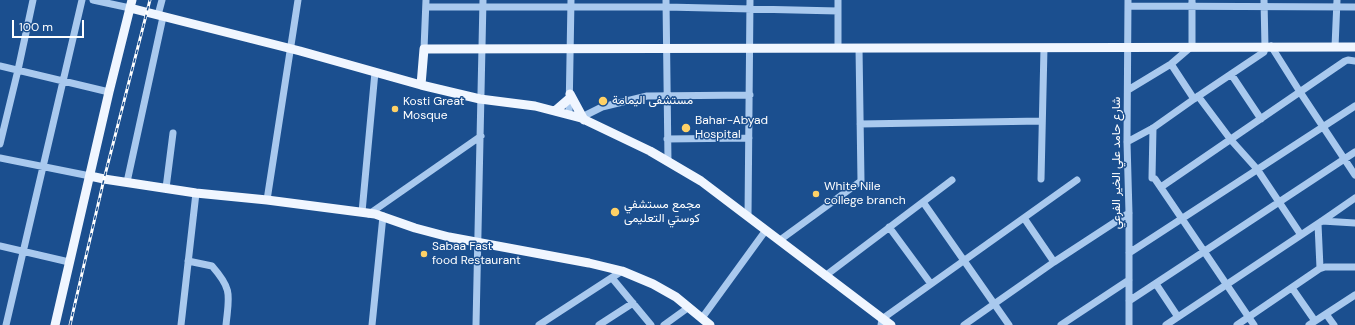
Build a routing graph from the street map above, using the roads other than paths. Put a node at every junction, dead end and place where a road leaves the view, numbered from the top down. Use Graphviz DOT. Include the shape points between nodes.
graph roads {
  1 [pos="33,0"];
  2 [pos="82,0"];
  3 [pos="93,0"];
  4 [pos="162,0"];
  5 [pos="298,0"];
  6 [pos="750,0"];
  7 [pos="838,0"];
  8 [pos="426,3"];
  9 [pos="571,3"];
  10 [pos="1128,3"];
  11 [pos="1192,3"];
  12 [pos="1264,3"];
  13 [pos="1337,3"];
  14 [pos="131,4"];
  15 [pos="483,4"];
  16 [pos="666,4"];
  17 [pos="1355,7"];
  18 [pos="750,8"];
  19 [pos="838,11"];
  20 [pos="161,16"];
  21 [pos="1192,46"];
  22 [pos="1268,46"];
  23 [pos="1335,46"];
  24 [pos="838,47"];
  25 [pos="1127,47"];
  26 [pos="1352,47"];
  27 [pos="290,48"];
  28 [pos="751,48"];
  29 [pos="859,48"];
  30 [pos="1044,48"];
  31 [pos="424,49"];
  32 [pos="482,49"];
  33 [pos="571,49"];
  34 [pos="667,49"];
  35 [pos="1355,61"];
  36 [pos="1171,64"];
  37 [pos="0,66"];
  38 [pos="18,70"];
  39 [pos="375,72"];
  40 [pos="1231,74"];
  41 [pos="63,81"];
  42 [pos="421,85"];
  43 [pos="1128,90"];
  44 [pos="109,92"];
  45 [pos="1300,92"];
  46 [pos="667,95"];
  47 [pos="750,95"];
  48 [pos="570,96"];
  49 [pos="1196,98"];
  50 [pos="480,99"];
  51 [pos="1355,106"];
  52 [pos="555,111"];
  53 [pos="569,115"];
  54 [pos="583,118"];
  55 [pos="1261,119"];
  56 [pos="1042,121"];
  57 [pos="860,124"];
  58 [pos="1322,127"];
  59 [pos="1153,128"];
  60 [pos="173,133"];
  61 [pos="480,136"];
  62 [pos="749,138"];
  63 [pos="667,139"];
  64 [pos="1230,140"];
  65 [pos="1127,142"];
  66 [pos="0,144"];
  67 [pos="1355,152"];
  68 [pos="0,158"];
  69 [pos="1344,159"];
  70 [pos="668,161"];
  71 [pos="44,167"];
  72 [pos="1257,169"];
  73 [pos="1355,175"];
  74 [pos="90,176"];
  75 [pos="1041,179"];
  76 [pos="952,180"];
  77 [pos="1077,180"];
  78 [pos="127,182"];
  79 [pos="1161,187"];
  80 [pos="166,188"];
  81 [pos="196,193"];
  82 [pos="1355,198"];
  83 [pos="267,200"];
  84 [pos="923,202"];
  85 [pos="1279,202"];
  86 [pos="365,213"];
  87 [pos="1129,213"];
  88 [pos="383,216"];
  89 [pos="748,216"];
  90 [pos="1024,218"];
  91 [pos="1182,218"];
  92 [pos="1320,223"];
  93 [pos="1355,223"];
  94 [pos="889,227"];
  95 [pos="766,230"];
  96 [pos="1301,235"];
  97 [pos="780,240"];
  98 [pos="478,243"];
  99 [pos="0,246"];
  100 [pos="24,252"];
  101 [pos="1204,252"];
  102 [pos="1129,253"];
  103 [pos="964,260"];
  104 [pos="188,261"];
  105 [pos="69,262"];
  106 [pos="1054,262"];
  107 [pos="1355,267"];
  108 [pos="1320,268"];
  109 [pos="622,271"];
  110 [pos="825,276"];
  111 [pos="612,278"];
  112 [pos="1129,280"];
  113 [pos="931,284"];
  114 [pos="1156,284"];
  115 [pos="1226,284"];
  116 [pos="1292,288"];
  117 [pos="1355,295"];
  118 [pos="1129,301"];
  119 [pos="633,303"];
  120 [pos="994,303"];
  121 [pos="689,307"];
  122 [pos="1326,314"];
  123 [pos="1178,317"];
  124 [pos="1248,317"];
  125 [pos="702,318"];
  126 [pos="882,322"];
  127 [pos="1312,323"];
  128 [pos="6,325"];
  129 [pos="55,325"];
  130 [pos="181,325"];
  131 [pos="226,325"];
  132 [pos="372,325"];
  133 [pos="476,325"];
  134 [pos="539,325"];
  135 [pos="599,325"];
  136 [pos="651,325"];
  137 [pos="664,325"];
  138 [pos="710,325"];
  139 [pos="891,325"];
  140 [pos="964,325"];
  141 [pos="1009,325"];
  142 [pos="1061,325"];
  143 [pos="1129,325"];
  144 [pos="1166,325"];
  145 [pos="1237,325"];
  146 [pos="1254,325"];
  147 [pos="1334,325"];
  1 -- 38 [label="street"];
  2 -- 41 [label="street"];
  3 -- 14 [label="street"];
  4 -- 20 [label="street"];
  5 -- 27 [label="street"];
  6 -- 18 [label="street"];
  7 -- 19 [label="street"];
  8 -- 15 [label="street"];
  8 -- 31 [label="street"];
  9 -- 15 [label="street"];
  9 -- 16 [label="street"];
  9 -- 33 [label="street"];
  10 -- 11 [label="street"];
  10 -- 25 [label="street, شارع حامد علي الخير الفرعي"];
  11 -- 12 [label="street"];
  11 -- 21 [label="street"];
  12 -- 13 [label="street"];
  12 -- 22 [label="street"];
  13 -- 17 [label="street"];
  13 -- 23 [label="street"];
  14 -- 20 [label="main road"];
  14 -- 44 [label="main road"];
  15 -- 32 [label="street"];
  16 -- 18 [label="street"];
  16 -- 34 [label="street"];
  18 -- 19 [label="street"];
  18 -- 28 [label="street"];
  19 -- 24 [label="street"];
  20 -- 27 [label="main road"];
  20 -- 78 [label="street"];
  21 -- 22 [label="main road"];
  21 -- 25 [label="main road"];
  21 -- 36 [label="street"];
  22 -- 23 [label="main road"];
  22 -- 40 [label="street" via="1263,53"];
  22 -- 45 [label="street"];
  23 -- 26 [label="main road"];
  24 -- 28 [label="main road"];
  24 -- 29 [label="main road"];
  25 -- 30 [label="main road"];
  25 -- 43 [label="street, شارع حامد علي الخير الفرعي"];
  26 -- 35 [label="street"];
  27 -- 39 [label="main road"];
  27 -- 83 [label="street"];
  28 -- 34 [label="main road"];
  28 -- 47 [label="street"];
  29 -- 30 [label="main road"];
  29 -- 57 [label="street"];
  30 -- 56 [label="street"];
  31 -- 32 [label="main road"];
  31 -- 42 [label="main road"];
  32 -- 33 [label="main road"];
  32 -- 50 [label="street"];
  33 -- 34 [label="main road"];
  33 -- 48 [label="street"];
  34 -- 46 [label="street"];
  35 -- 45 [label="street" via="1345,61"];
  36 -- 43 [label="street"];
  36 -- 49 [label="street"];
  37 -- 38 [label="street"];
  38 -- 41 [label="street"];
  38 -- 66 [label="street"];
  39 -- 42 [label="main road"];
  39 -- 86 [label="street"];
  40 -- 49 [label="street"];
  40 -- 55 [label="street"];
  41 -- 44 [label="street"];
  41 -- 71 [label="street"];
  42 -- 50 [label="main road"];
  43 -- 65 [label="street, شارع حامد علي الخير الفرعي"];
  44 -- 74 [label="main road"];
  45 -- 55 [label="street"];
  45 -- 58 [label="street"];
  46 -- 47 [label="street"];
  46 -- 54 [label="street" via="626,100 594,111"];
  46 -- 63 [label="street"];
  47 -- 62 [label="street"];
  48 -- 52 [label="main road"];
  48 -- 53 [label="street"];
  48 -- 54 [label="main road"];
  49 -- 59 [label="street"];
  49 -- 64 [label="street"];
  50 -- 52 [label="main road"];
  50 -- 61 [label="street"];
  51 -- 58 [label="street"];
  52 -- 53 [label="main road"];
  53 -- 54 [label="main road"];
  54 -- 70 [label="main road"];
  55 -- 64 [label="street"];
  56 -- 57 [label="street"];
  56 -- 75 [label="street"];
  57 -- 97 [label="street" via="861,181"];
  58 -- 69 [label="street"];
  58 -- 72 [label="street"];
  59 -- 65 [label="street"];
  59 -- 79 [label="street" via="1154,179"];
  60 -- 80 [label="street"];
  61 -- 86 [label="street"];
  61 -- 98 [label="street"];
  62 -- 63 [label="street"];
  62 -- 89 [label="street"];
  63 -- 70 [label="street"];
  64 -- 72 [label="street"];
  64 -- 79 [label="street"];
  65 -- 87 [label="street, شارع حامد علي الخير الفرعي"];
  67 -- 69 [label="street"];
  68 -- 71 [label="street"];
  69 -- 73 [label="street"];
  69 -- 85 [label="street"];
  70 -- 89 [label="main road" via="701,181"];
  71 -- 74 [label="street"];
  71 -- 100 [label="street"];
  72 -- 85 [label="street"];
  72 -- 91 [label="street"];
  74 -- 78 [label="main road"];
  74 -- 105 [label="main road"];
  76 -- 84 [label="street"];
  77 -- 90 [label="street"];
  78 -- 80 [label="main road"];
  79 -- 91 [label="street"];
  80 -- 81 [label="main road"];
  81 -- 83 [label="main road"];
  81 -- 104 [label="street"];
  82 -- 92 [label="street"];
  83 -- 86 [label="main road"];
  84 -- 94 [label="street"];
  84 -- 103 [label="street"];
  85 -- 96 [label="street"];
  85 -- 101 [label="street"];
  86 -- 88 [label="main road"];
  87 -- 102 [label="street, شارع حامد علي الخير الفرعي"];
  87 -- 106 [label="street"];
  88 -- 98 [label="main road" via="431,232"];
  88 -- 132 [label="street"];
  89 -- 95 [label="main road"];
  90 -- 103 [label="street"];
  90 -- 106 [label="street"];
  91 -- 101 [label="street"];
  91 -- 102 [label="street"];
  92 -- 93 [label="street"];
  92 -- 96 [label="street"];
  92 -- 108 [label="street"];
  94 -- 110 [label="street"];
  94 -- 113 [label="street"];
  95 -- 97 [label="main road"];
  95 -- 125 [label="street"];
  96 -- 115 [label="street"];
  97 -- 110 [label="main road"];
  98 -- 109 [label="main road"];
  98 -- 133 [label="street"];
  99 -- 100 [label="street"];
  100 -- 105 [label="street"];
  100 -- 128 [label="street"];
  101 -- 114 [label="street"];
  101 -- 115 [label="street"];
  102 -- 112 [label="street, شارع حامد علي الخير الفرعي"];
  103 -- 113 [label="street"];
  103 -- 120 [label="street"];
  104 -- 130 [label="street"];
  104 -- 131 [label="street" via="212,266 225,283 229,294"];
  105 -- 129 [label="main road"];
  106 -- 120 [label="street"];
  107 -- 108 [label="street"];
  108 -- 116 [label="street"];
  109 -- 111 [label="street"];
  109 -- 121 [label="main road" via="653,284"];
  110 -- 126 [label="main road"];
  111 -- 119 [label="street"];
  111 -- 134 [label="street"];
  112 -- 118 [label="street, شارع حامد علي الخير الفرعي"];
  112 -- 142 [label="street"];
  113 -- 126 [label="street"];
  114 -- 118 [label="street"];
  114 -- 123 [label="street"];
  115 -- 123 [label="street"];
  115 -- 124 [label="street"];
  116 -- 124 [label="street"];
  116 -- 127 [label="street"];
  117 -- 122 [label="street"];
  118 -- 143 [label="street, شارع حامد علي الخير الفرعي"];
  119 -- 135 [label="street"];
  119 -- 136 [label="street"];
  120 -- 140 [label="street"];
  120 -- 141 [label="street"];
  121 -- 125 [label="main road"];
  121 -- 137 [label="street"];
  122 -- 127 [label="street"];
  122 -- 147 [label="street"];
  123 -- 144 [label="street"];
  124 -- 145 [label="street"];
  124 -- 146 [label="street"];
  125 -- 138 [label="main road"];
  126 -- 139 [label="main road"];
}
